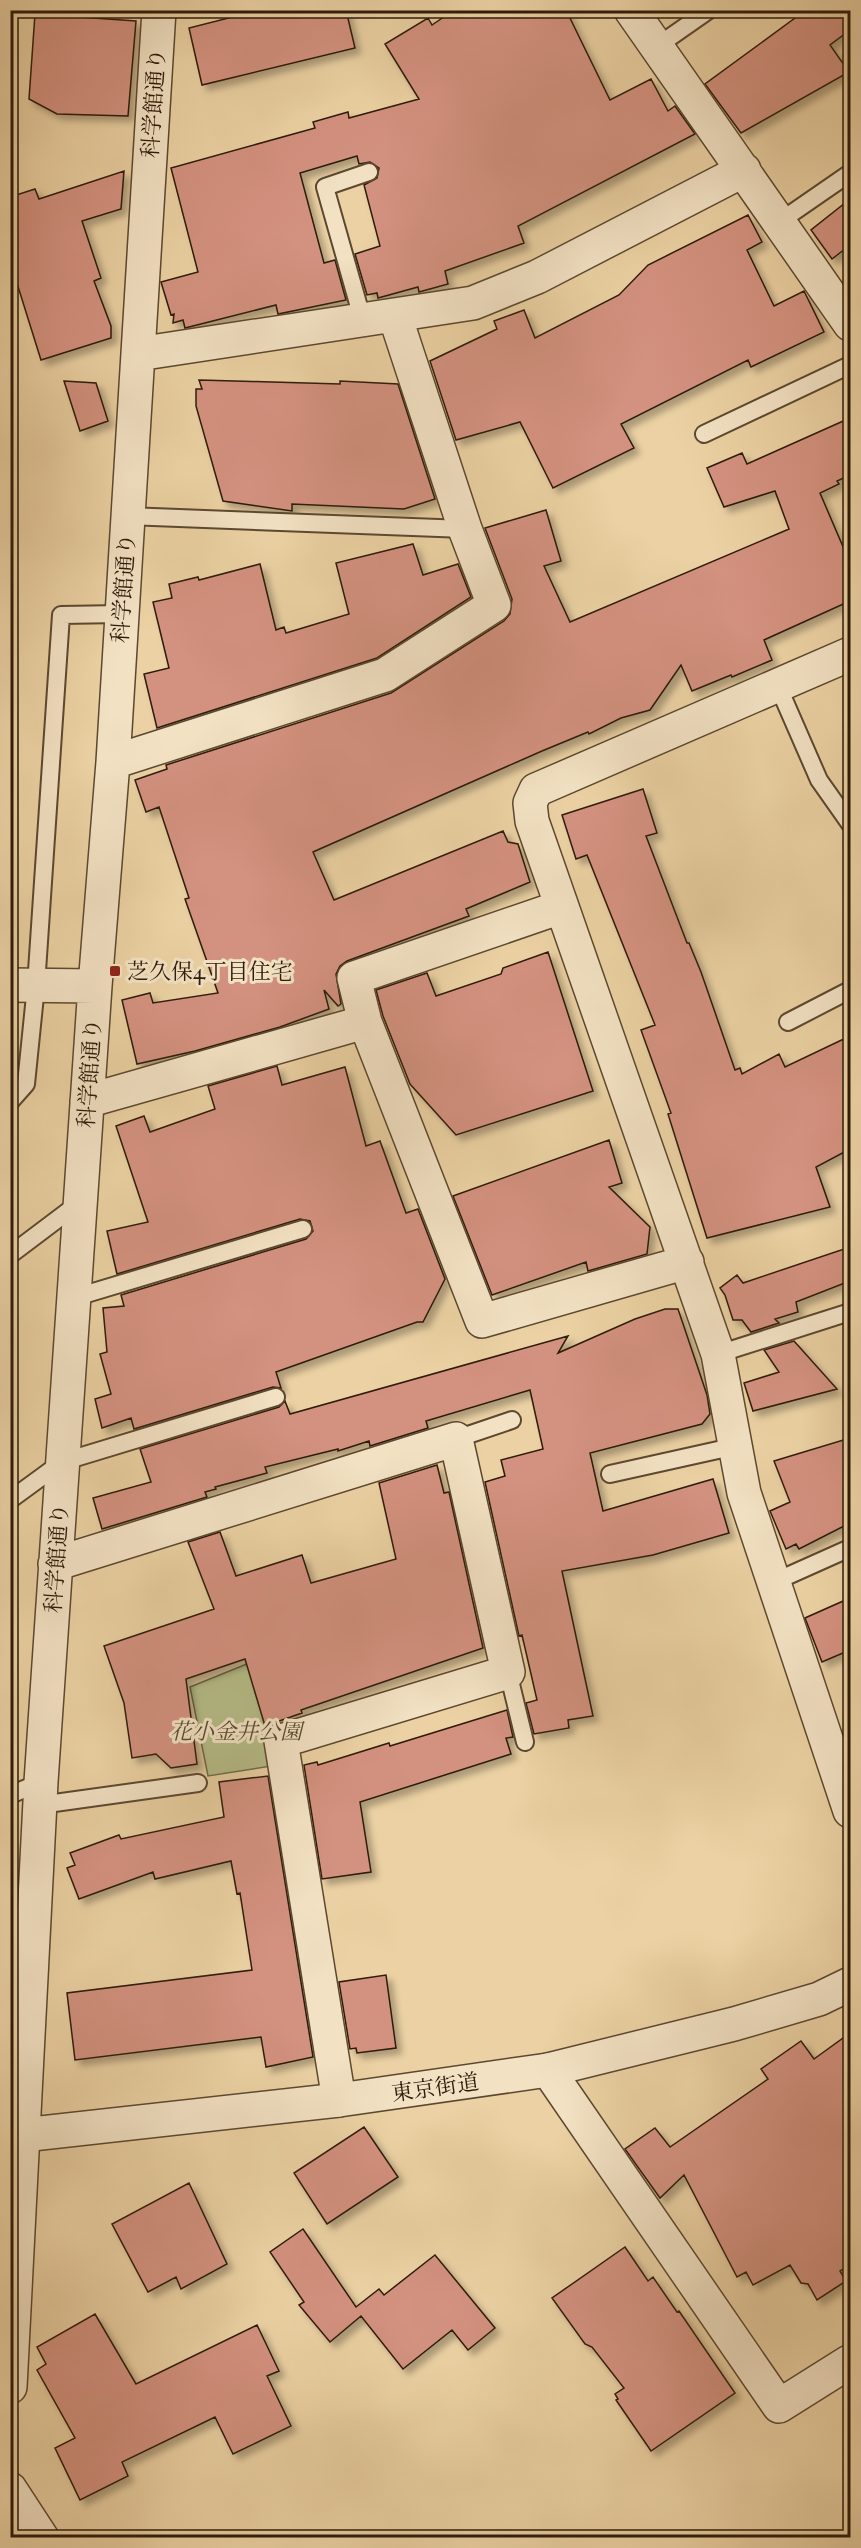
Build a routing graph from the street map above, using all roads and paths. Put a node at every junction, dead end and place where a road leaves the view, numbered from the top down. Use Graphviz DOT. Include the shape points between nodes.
graph roads {
  1 [pos="159,10"];
  2 [pos="631,10"];
  3 [pos="710,10"];
  4 [pos="656,46"];
  5 [pos="744,170"];
  6 [pos="369,172"];
  7 [pos="850,173"];
  8 [pos="779,222"];
  9 [pos="395,316"];
  10 [pos="363,321"];
  11 [pos="850,324"];
  12 [pos="138,354"];
  13 [pos="850,365"];
  14 [pos="704,434"];
  15 [pos="127,516"];
  16 [pos="465,529"];
  17 [pos="121,614"];
  18 [pos="850,654"];
  19 [pos="778,686"];
  20 [pos="113,762"];
  21 [pos="850,824"];
  22 [pos="561,907"];
  23 [pos="23,985"];
  24 [pos="95,986"];
  25 [pos="850,990"];
  26 [pos="365,1022"];
  27 [pos="788,1022"];
  28 [pos="87,1101"];
  29 [pos="10,1102"];
  30 [pos="80,1203"];
  31 [pos="303,1229"];
  32 [pos="10,1255"];
  33 [pos="687,1262"];
  34 [pos="73,1298"];
  35 [pos="850,1312"];
  36 [pos="718,1354"];
  37 [pos="276,1397"];
  38 [pos="512,1420"];
  39 [pos="456,1439"];
  40 [pos="735,1446"];
  41 [pos="62,1462"];
  42 [pos="610,1474"];
  43 [pos="10,1500"];
  44 [pos="850,1548"];
  45 [pos="55,1564"];
  46 [pos="774,1582"];
  47 [pos="508,1672"];
  48 [pos="525,1742"];
  49 [pos="198,1783"];
  50 [pos="30,1794"];
  51 [pos="850,1811"];
  52 [pos="850,1984"];
  53 [pos="548,2070"];
  54 [pos="339,2100"];
  55 [pos="17,2139"];
  56 [pos="850,2364"];
  57 [pos="10,2387"];
  58 [pos="10,2489"];
  59 [pos="42,2538"];
  1 -- 12 [label="street, 科学館通り"];
  2 -- 4 [label="street"];
  3 -- 4 [label="lane"];
  4 -- 5 [label="street"];
  5 -- 8 [label="street"];
  5 -- 9 [label="street" via="537,277 473,303"];
  6 -- 10 [label="lane" via="325,187"];
  7 -- 8 [label="lane"];
  8 -- 11 [label="street"];
  9 -- 10 [label="street"];
  9 -- 16 [label="street"];
  10 -- 12 [label="street"];
  12 -- 15 [label="street, 科学館通り"];
  13 -- 14 [label="lane"];
  15 -- 16 [label="lane"];
  15 -- 17 [label="street, 科学館通り"];
  16 -- 20 [label="street" via="494,605 385,675"];
  17 -- 20 [label="street, 科学館通り"];
  17 -- 23 [label="lane" via="61,615"];
  18 -- 19 [label="street"];
  19 -- 21 [label="lane" via="819,780"];
  19 -- 22 [label="street" via="536,790 530,803 532,821"];
  20 -- 24 [label="street, 科学館通り"];
  22 -- 26 [label="street" via="354,978"];
  22 -- 33 [label="street"];
  23 -- 24 [label="street"];
  23 -- 29 [label="lane" via="26,1084"];
  24 -- 28 [label="street, 科学館通り"];
  25 -- 27 [label="lane"];
  26 -- 28 [label="street"];
  26 -- 33 [label="street" via="482,1321"];
  28 -- 30 [label="street, 科学館通り"];
  30 -- 32 [label="lane"];
  30 -- 34 [label="street, 科学館通り"];
  31 -- 34 [label="lane"];
  33 -- 36 [label="street"];
  34 -- 41 [label="street, 科学館通り"];
  35 -- 36 [label="lane"];
  36 -- 40 [label="street"];
  37 -- 41 [label="lane"];
  38 -- 39 [label="lane"];
  39 -- 45 [label="street"];
  39 -- 47 [label="street"];
  40 -- 42 [label="lane"];
  40 -- 46 [label="street" via="744,1493"];
  41 -- 43 [label="lane"];
  41 -- 45 [label="street, 科学館通り"];
  44 -- 46 [label="lane"];
  45 -- 50 [label="street, 科学館通り"];
  46 -- 51 [label="street"];
  47 -- 48 [label="lane"];
  47 -- 54 [label="street" via="282,1741"];
  49 -- 50 [label="lane"];
  50 -- 55 [label="street, 科学館通り"];
  52 -- 53 [label="street, 東京街道" via="819,1999 734,2024"];
  53 -- 54 [label="street, 東京街道"];
  53 -- 56 [label="street" via="779,2406"];
  54 -- 55 [label="street, 東京街道"];
  55 -- 57 [label="street, 科学館通り"];
  58 -- 59 [label="street"];
}
